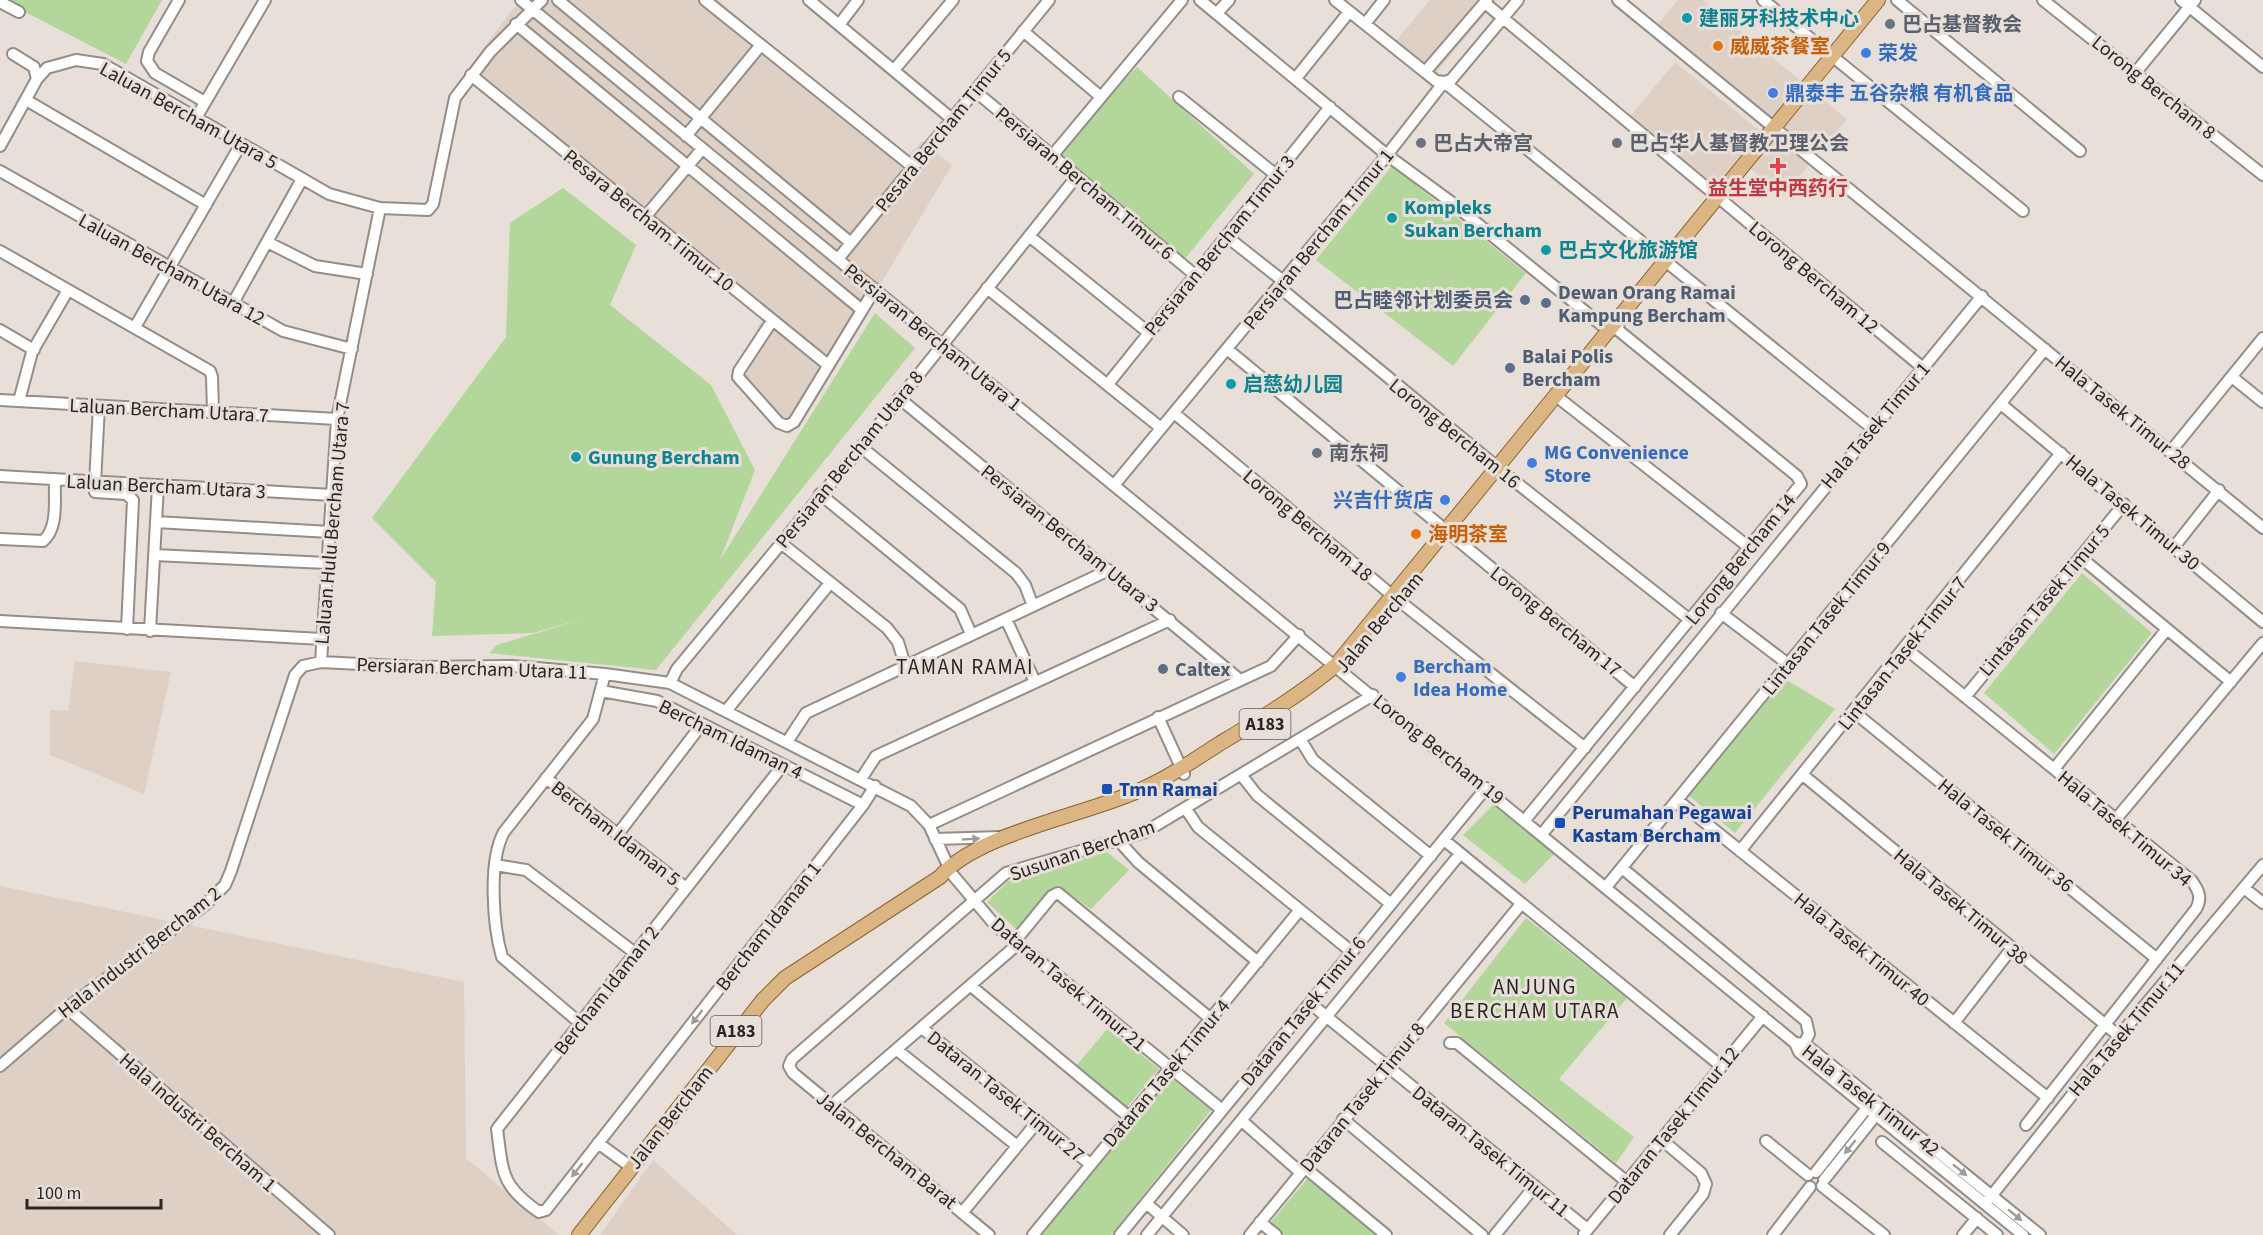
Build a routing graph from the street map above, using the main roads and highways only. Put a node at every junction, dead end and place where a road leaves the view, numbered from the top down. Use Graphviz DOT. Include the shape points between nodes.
graph roads {
  1 [pos="1878,0"];
  2 [pos="1889,0"];
  3 [pos="1836,59"];
  4 [pos="1183,771"];
  5 [pos="947,873"];
  6 [pos="582,1234"];
  1 -- 3 [label="main road, Jalan Bercham / A183"];
  2 -- 3 [label="main road, Jalan Bercham / A183"];
  3 -- 4 [label="main road, Jalan Bercham / A183" via="1339,667"];
  4 -- 5 [label="main road, Jalan Bercham / A183" via="1124,797 1006,837"];
  4 -- 5 [label="main road, Jalan Bercham / A183" via="1146,796 1036,834"];
  5 -- 6 [label="main road, Jalan Bercham / A183" via="785,978 734,1035"];
}
